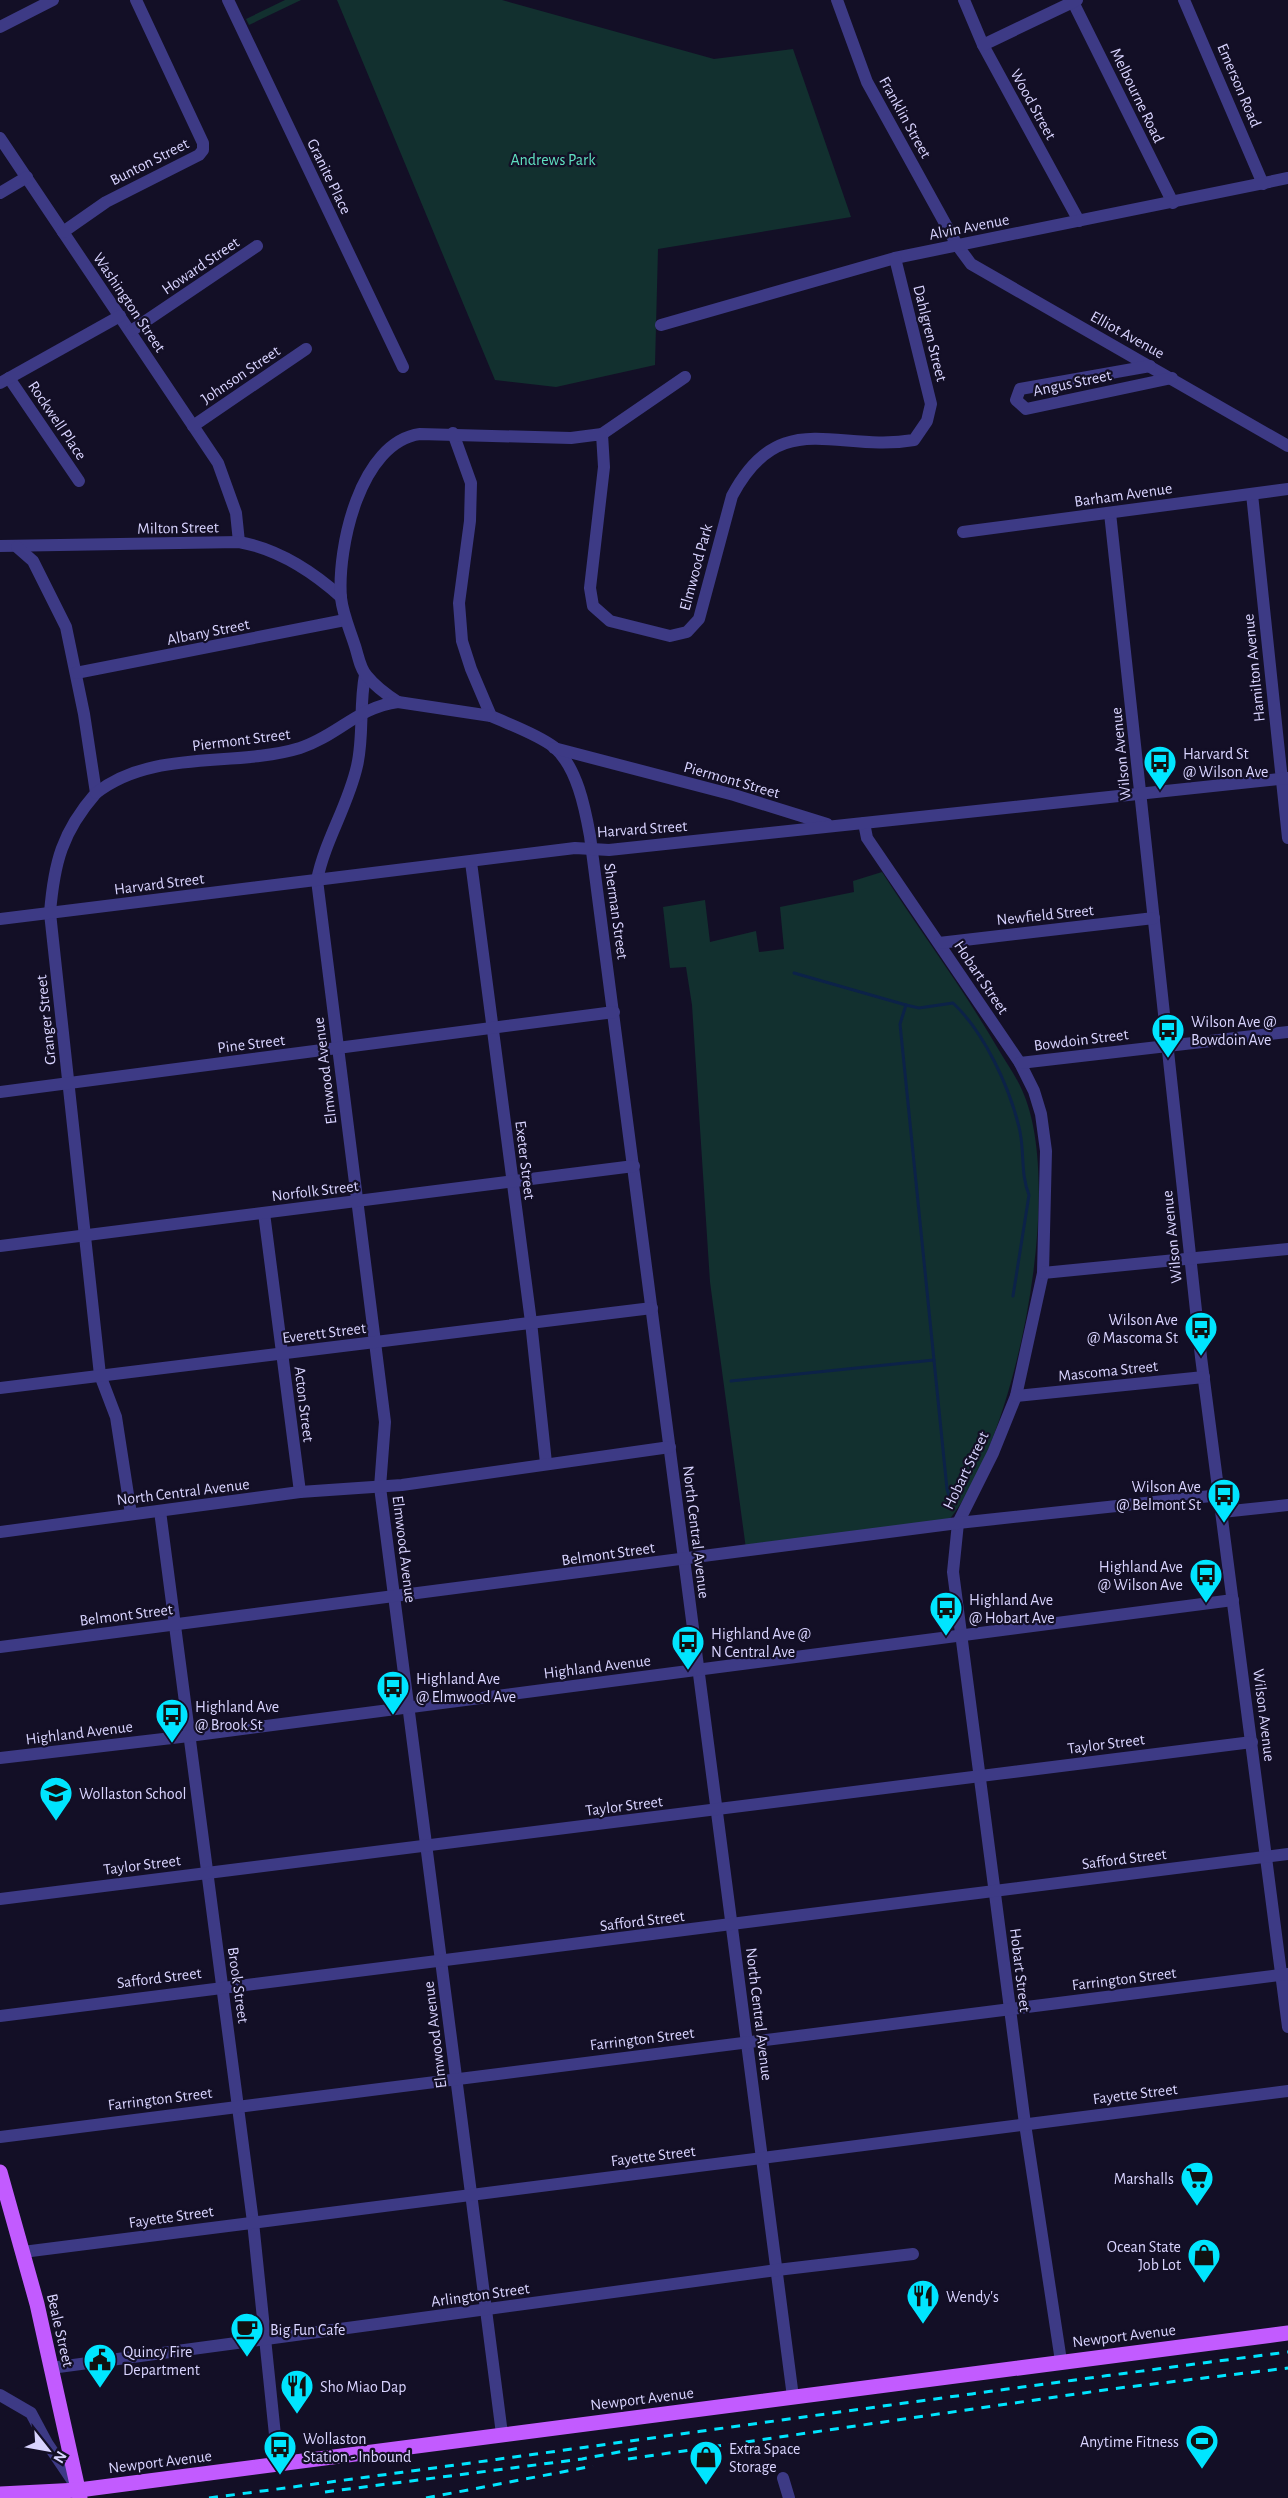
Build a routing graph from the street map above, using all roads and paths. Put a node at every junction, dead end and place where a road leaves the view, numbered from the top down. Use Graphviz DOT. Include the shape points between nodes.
graph roads {
  1 [pos="53,0"];
  2 [pos="136,0"];
  3 [pos="228,0"];
  4 [pos="837,0"];
  5 [pos="964,0"];
  6 [pos="1184,0"];
  7 [pos="1075,1"];
  8 [pos="0,27"];
  9 [pos="983,45"];
  10 [pos="0,138"];
  11 [pos="27,177"];
  12 [pos="1288,178"];
  13 [pos="1263,184"];
  14 [pos="0,193"];
  15 [pos="1173,203"];
  16 [pos="1079,221"];
  17 [pos="63,232"];
  18 [pos="957,245"];
  19 [pos="257,246"];
  20 [pos="895,258"];
  21 [pos="120,316"];
  22 [pos="662,325"];
  23 [pos="131,331"];
  24 [pos="306,349"];
  25 [pos="1150,366"];
  26 [pos="403,367"];
  27 [pos="685,377"];
  28 [pos="1172,378"];
  29 [pos="5,381"];
  30 [pos="928,417"];
  31 [pos="193,426"];
  32 [pos="453,433"];
  33 [pos="602,434"];
  34 [pos="1288,446"];
  35 [pos="79,481"];
  36 [pos="1288,489"];
  37 [pos="1252,494"];
  38 [pos="1110,513"];
  39 [pos="963,532"];
  40 [pos="239,542"];
  41 [pos="0,546"];
  42 [pos="17,547"];
  43 [pos="341,597"];
  44 [pos="345,620"];
  45 [pos="76,673"];
  46 [pos="365,675"];
  47 [pos="398,702"];
  48 [pos="359,713"];
  49 [pos="491,716"];
  50 [pos="554,748"];
  51 [pos="1285,779"];
  52 [pos="96,793"];
  53 [pos="1140,793"];
  54 [pos="864,823"];
  55 [pos="831,825"];
  56 [pos="1288,838"];
  57 [pos="592,848"];
  58 [pos="471,862"];
  59 [pos="317,880"];
  60 [pos="50,913"];
  61 [pos="1154,918"];
  62 [pos="0,920"];
  63 [pos="939,943"];
  64 [pos="614,1012"];
  65 [pos="492,1027"];
  66 [pos="1288,1032"];
  67 [pos="1167,1046"];
  68 [pos="338,1049"];
  69 [pos="1020,1063"];
  70 [pos="68,1083"];
  71 [pos="0,1092"];
  72 [pos="634,1166"];
  73 [pos="512,1181"];
  74 [pos="356,1202"];
  75 [pos="264,1213"];
  76 [pos="84,1236"];
  77 [pos="0,1246"];
  78 [pos="1288,1249"];
  79 [pos="1190,1259"];
  80 [pos="1043,1273"];
  81 [pos="652,1308"];
  82 [pos="531,1322"];
  83 [pos="376,1342"];
  84 [pos="282,1353"];
  85 [pos="100,1375"];
  86 [pos="1204,1377"];
  87 [pos="0,1388"];
  88 [pos="1016,1396"];
  89 [pos="670,1448"];
  90 [pos="546,1463"];
  91 [pos="380,1487"];
  92 [pos="300,1492"];
  93 [pos="1220,1495"];
  94 [pos="1288,1505"];
  95 [pos="160,1511"];
  96 [pos="1222,1512"];
  97 [pos="131,1514"];
  98 [pos="958,1523"];
  99 [pos="0,1532"];
  100 [pos="684,1559"];
  101 [pos="394,1598"];
  102 [pos="1233,1600"];
  103 [pos="175,1624"];
  104 [pos="961,1635"];
  105 [pos="0,1647"];
  106 [pos="699,1670"];
  107 [pos="407,1707"];
  108 [pos="189,1736"];
  109 [pos="1252,1742"];
  110 [pos="0,1758"];
  111 [pos="980,1776"];
  112 [pos="716,1810"];
  113 [pos="425,1846"];
  114 [pos="1288,1854"];
  115 [pos="1266,1858"];
  116 [pos="207,1873"];
  117 [pos="994,1891"];
  118 [pos="0,1899"];
  119 [pos="733,1925"];
  120 [pos="442,1961"];
  121 [pos="1284,1974"];
  122 [pos="222,1986"];
  123 [pos="1009,2008"];
  124 [pos="0,2016"];
  125 [pos="1288,2027"];
  126 [pos="747,2041"];
  127 [pos="455,2079"];
  128 [pos="1288,2091"];
  129 [pos="238,2105"];
  130 [pos="1025,2124"];
  131 [pos="0,2136"];
  132 [pos="762,2158"];
  133 [pos="0,2172"];
  134 [pos="472,2194"];
  135 [pos="253,2222"];
  136 [pos="23,2252"];
  137 [pos="913,2254"];
  138 [pos="777,2270"];
  139 [pos="485,2310"];
  140 [pos="1288,2333"];
  141 [pos="265,2340"];
  142 [pos="1060,2361"];
  143 [pos="51,2368"];
  144 [pos="0,2395"];
  145 [pos="794,2397"];
  146 [pos="502,2434"];
  147 [pos="278,2464"];
  148 [pos="783,2478"];
  149 [pos="0,2494"];
  150 [pos="80,2494"];
  151 [pos="789,2498"];
  1 -- 8 [label="street"];
  2 -- 17 [label="street, Bunton Street" via="203,150 106,202"];
  3 -- 26 [label="street, Granite Place"];
  4 -- 18 [label="street, Franklin Street" via="867,82"];
  5 -- 9 [label="street, Wood Street"];
  6 -- 13 [label="street, Emerson Road"];
  7 -- 9 [label="street"];
  7 -- 15 [label="street, Melbourne Road"];
  9 -- 16 [label="street, Wood Street"];
  10 -- 11 [label="street, Washington Street"];
  11 -- 14 [label="street"];
  11 -- 17 [label="street, Washington Street"];
  12 -- 13 [label="street, Alvin Avenue"];
  13 -- 15 [label="street, Alvin Avenue"];
  15 -- 16 [label="street, Alvin Avenue"];
  16 -- 18 [label="street, Alvin Avenue"];
  17 -- 21 [label="street, Washington Street"];
  18 -- 20 [label="street, Alvin Avenue"];
  18 -- 25 [label="street, Elliot Avenue" via="971,264"];
  19 -- 23 [label="street, Howard Street"];
  20 -- 22 [label="street, Alvin Avenue"];
  20 -- 30 [label="street, Dahlgren Street" via="926,375 931,404"];
  21 -- 23 [label="street, Washington Street"];
  21 -- 29 [label="street"];
  23 -- 31 [label="street, Washington Street"];
  24 -- 31 [label="street, Johnson Street"];
  25 -- 28 [label="street, Elliot Avenue"];
  25 -- 28 [label="street, Angus Street" via="1020,389 1016,400 1026,409"];
  27 -- 33 [label="street"];
  28 -- 34 [label="street, Elliot Avenue"];
  29 -- 35 [label="street, Rockwell Place"];
  30 -- 33 [label="street, Elmwood Park" via="914,440 898,443 807,438 789,441 757,459 732,496 698,622 687,632 674,636 610,621 598,613 590,599 604,467"];
  31 -- 40 [label="street, Washington Street" via="228,486"];
  32 -- 33 [label="street" via="571,438"];
  32 -- 43 [label="street, Elmwood Avenue" via="404,437 377,461 352,514 345,543"];
  32 -- 49 [label="street" via="471,483 459,603 462,641"];
  36 -- 37 [label="street, Barham Avenue"];
  37 -- 38 [label="street, Barham Avenue"];
  37 -- 51 [label="street, Hamilton Avenue"];
  38 -- 39 [label="street, Barham Avenue"];
  38 -- 53 [label="street, Wilson Avenue"];
  40 -- 42 [label="street, Milton Street"];
  40 -- 43 [label="street, Milton Street" via="277,553"];
  41 -- 42 [label="street, Milton Street"];
  42 -- 45 [label="street" via="33,561 66,627"];
  43 -- 44 [label="street, Elmwood Avenue"];
  44 -- 45 [label="street, Albany Street"];
  44 -- 46 [label="street, Elmwood Avenue"];
  45 -- 52 [label="street"];
  46 -- 47 [label="street"];
  46 -- 48 [label="street, Elmwood Avenue"];
  47 -- 48 [label="street, Piermont Street"];
  47 -- 49 [label="street, Piermont Street"];
  48 -- 52 [label="street, Piermont Street" via="301,747 159,766"];
  48 -- 59 [label="street, Elmwood Avenue" via="362,739 354,777"];
  49 -- 50 [label="street"];
  50 -- 55 [label="street, Piermont Street"];
  50 -- 57 [label="street, Sherman Street" via="573,778 584,806"];
  51 -- 53 [label="street, Harvard Street"];
  51 -- 56 [label="street, Hamilton Avenue"];
  52 -- 60 [label="street, Granger Street" via="60,848 53,873"];
  53 -- 54 [label="street, Harvard Street"];
  53 -- 61 [label="street, Wilson Avenue"];
  54 -- 55 [label="street, Harvard Street"];
  54 -- 63 [label="street, Hobart Street" via="867,838"];
  55 -- 57 [label="street, Harvard Street" via="609,850"];
  57 -- 58 [label="street, Harvard Street"];
  57 -- 64 [label="street, Sherman Street"];
  58 -- 59 [label="street, Harvard Street"];
  58 -- 65 [label="street, Exeter Street"];
  59 -- 60 [label="street, Harvard Street"];
  59 -- 68 [label="street, Elmwood Avenue"];
  60 -- 62 [label="street, Harvard Street"];
  60 -- 70 [label="street, Granger Street"];
  61 -- 63 [label="street, Newfield Street"];
  61 -- 67 [label="street, Wilson Avenue"];
  63 -- 69 [label="street, Hobart Street"];
  64 -- 65 [label="street, Pine Street"];
  64 -- 72 [label="street, Sherman Street"];
  65 -- 68 [label="street, Pine Street"];
  65 -- 73 [label="street, Exeter Street"];
  66 -- 67 [label="street, Bowdoin Street"];
  67 -- 69 [label="street, Bowdoin Street"];
  67 -- 79 [label="street, Wilson Avenue"];
  68 -- 70 [label="street, Pine Street"];
  68 -- 74 [label="street, Elmwood Avenue"];
  69 -- 80 [label="street, Hobart Street" via="1039,1106 1046,1151"];
  70 -- 71 [label="street, Pine Street"];
  70 -- 76 [label="street, Granger Street"];
  72 -- 73 [label="street, Norfolk Street"];
  72 -- 81 [label="street, Sherman Street"];
  73 -- 74 [label="street, Norfolk Street"];
  73 -- 82 [label="street, Exeter Street"];
  74 -- 75 [label="street, Norfolk Street"];
  74 -- 83 [label="street, Elmwood Avenue"];
  75 -- 76 [label="street, Norfolk Street"];
  75 -- 84 [label="street, Acton Street"];
  76 -- 77 [label="street, Norfolk Street"];
  76 -- 85 [label="street, Granger Street"];
  78 -- 79 [label="street"];
  79 -- 80 [label="street"];
  79 -- 86 [label="street, Wilson Avenue"];
  80 -- 88 [label="street, Hobart Street"];
  81 -- 82 [label="street, Everett Street"];
  81 -- 89 [label="street, Sherman Street"];
  82 -- 83 [label="street, Everett Street"];
  82 -- 90 [label="street, Exeter Street"];
  83 -- 84 [label="street, Everett Street"];
  83 -- 91 [label="street, Elmwood Avenue" via="385,1422"];
  84 -- 85 [label="street, Everett Street"];
  84 -- 92 [label="street, Acton Street"];
  85 -- 87 [label="street, Everett Street"];
  85 -- 97 [label="street, Granger Street" via="116,1417"];
  86 -- 88 [label="street, Mascoma Street"];
  86 -- 93 [label="street, Wilson Avenue"];
  88 -- 98 [label="street, Hobart Street"];
  89 -- 90 [label="street, North Central Avenue"];
  89 -- 100 [label="street, North Central Avenue"];
  90 -- 91 [label="street, North Central Avenue"];
  91 -- 92 [label="street, North Central Avenue"];
  91 -- 101 [label="street, Elmwood Avenue"];
  92 -- 95 [label="street, North Central Avenue"];
  93 -- 96 [label="street, Wilson Avenue"];
  93 -- 98 [label="street, Belmont Street"];
  94 -- 96 [label="street"];
  95 -- 97 [label="street, North Central Avenue"];
  95 -- 103 [label="street, Brook Street"];
  96 -- 102 [label="street, Wilson Avenue"];
  97 -- 99 [label="street, North Central Avenue"];
  98 -- 100 [label="street, Belmont Street"];
  98 -- 104 [label="street, Hobart Street" via="953,1572"];
  100 -- 101 [label="street, Belmont Street"];
  100 -- 106 [label="street, North Central Avenue"];
  101 -- 103 [label="street, Belmont Street"];
  101 -- 107 [label="street, Elmwood Avenue"];
  102 -- 104 [label="street, Highland Avenue"];
  102 -- 109 [label="street, Wilson Avenue"];
  103 -- 105 [label="street, Belmont Street"];
  103 -- 108 [label="street, Brook Street"];
  104 -- 106 [label="street, Highland Avenue"];
  104 -- 111 [label="street, Hobart Street"];
  106 -- 107 [label="street, Highland Avenue"];
  106 -- 112 [label="street, North Central Avenue"];
  107 -- 108 [label="street, Highland Avenue"];
  107 -- 113 [label="street, Elmwood Avenue"];
  108 -- 110 [label="street, Highland Avenue"];
  108 -- 116 [label="street, Brook Street"];
  109 -- 111 [label="street, Taylor Street"];
  109 -- 115 [label="street, Wilson Avenue"];
  111 -- 112 [label="street, Taylor Street"];
  111 -- 117 [label="street, Hobart Street"];
  112 -- 113 [label="street, Taylor Street"];
  112 -- 119 [label="street, North Central Avenue"];
  113 -- 116 [label="street, Taylor Street"];
  113 -- 120 [label="street, Elmwood Avenue"];
  114 -- 115 [label="street, Safford Street"];
  115 -- 117 [label="street, Safford Street"];
  115 -- 121 [label="street, Wilson Avenue"];
  116 -- 118 [label="street, Taylor Street"];
  116 -- 122 [label="street, Brook Street"];
  117 -- 119 [label="street, Safford Street"];
  117 -- 123 [label="street, Hobart Street"];
  119 -- 120 [label="street, Safford Street"];
  119 -- 126 [label="street, North Central Avenue"];
  120 -- 122 [label="street, Safford Street"];
  120 -- 127 [label="street, Elmwood Avenue"];
  121 -- 123 [label="street, Farrington Street"];
  121 -- 125 [label="street, Wilson Avenue"];
  122 -- 124 [label="street, Safford Street"];
  122 -- 129 [label="street, Brook Street"];
  123 -- 126 [label="street, Farrington Street"];
  123 -- 130 [label="street, Hobart Street"];
  126 -- 127 [label="street, Farrington Street"];
  126 -- 132 [label="street, North Central Avenue"];
  127 -- 129 [label="street, Farrington Street"];
  127 -- 134 [label="street, Elmwood Avenue"];
  128 -- 130 [label="street, Fayette Street"];
  129 -- 131 [label="street, Farrington Street"];
  129 -- 135 [label="street, Brook Street"];
  130 -- 132 [label="street, Fayette Street"];
  130 -- 142 [label="street, Hobart Street"];
  132 -- 134 [label="street, Fayette Street"];
  132 -- 138 [label="street, North Central Avenue"];
  133 -- 136 [label="main road, Beale Street"];
  134 -- 135 [label="street, Fayette Street"];
  134 -- 139 [label="street, Elmwood Avenue"];
  135 -- 136 [label="street, Fayette Street"];
  135 -- 141 [label="street, Brook Street"];
  136 -- 143 [label="main road, Beale Street"];
  137 -- 138 [label="street, Arlington Street"];
  138 -- 139 [label="street, Arlington Street"];
  138 -- 145 [label="street, North Central Avenue"];
  139 -- 141 [label="street, Arlington Street"];
  139 -- 146 [label="street, Elmwood Avenue"];
  140 -- 142 [label="main road, Newport Avenue"];
  141 -- 143 [label="street, Arlington Street"];
  141 -- 147 [label="street, Brook Street"];
  142 -- 145 [label="main road, Newport Avenue"];
  143 -- 150 [label="main road, Beale Street"];
  144 -- 150 [label="street" via="31,2413"];
  145 -- 146 [label="main road, Newport Avenue"];
  146 -- 147 [label="main road, Newport Avenue"];
  147 -- 150 [label="main road, Newport Avenue"];
  148 -- 151 [label="street"];
  149 -- 150 [label="main road, Newport Avenue"];
}
